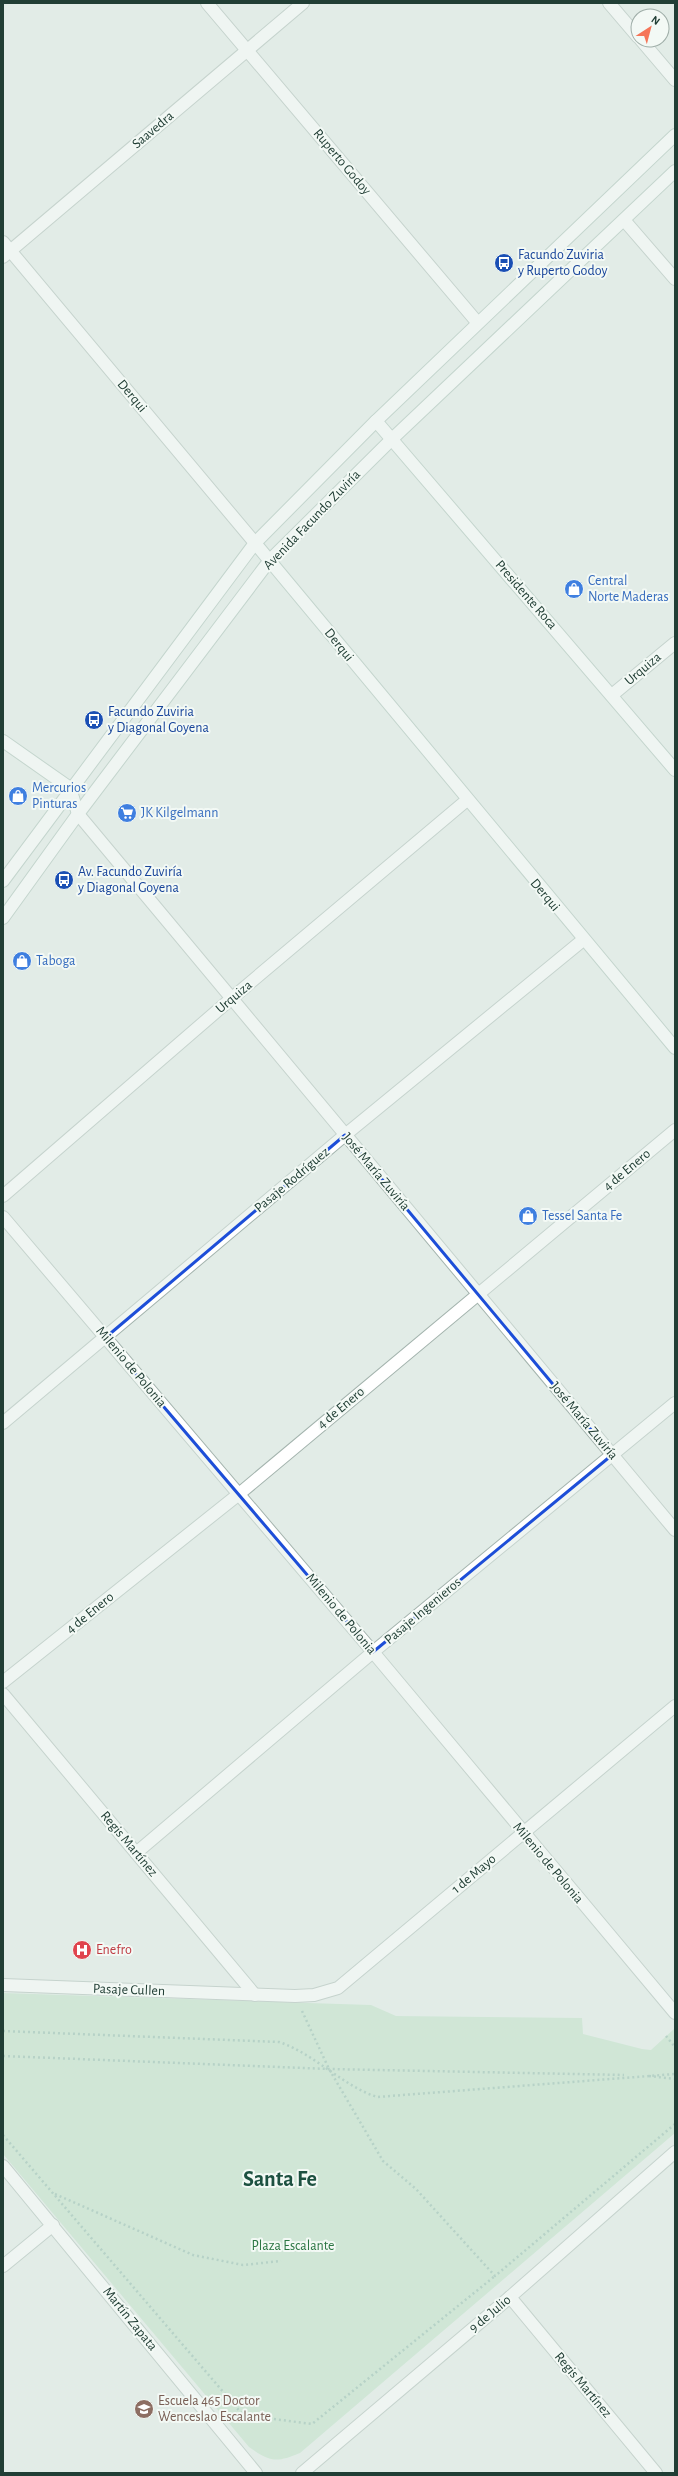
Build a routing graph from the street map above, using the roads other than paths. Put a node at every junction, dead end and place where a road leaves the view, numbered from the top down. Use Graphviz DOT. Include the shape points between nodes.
graph roads {
  1 [pos="207,3"];
  2 [pos="303,3"];
  3 [pos="609,3"];
  4 [pos="630,28"];
  5 [pos="648,48"];
  6 [pos="248,50"];
  7 [pos="675,80"];
  8 [pos="675,135"];
  9 [pos="675,171"];
  10 [pos="624,220"];
  11 [pos="5,250"];
  12 [pos="675,279"];
  13 [pos="477,322"];
  14 [pos="376,420"];
  15 [pos="392,439"];
  16 [pos="255,543"];
  17 [pos="270,560"];
  18 [pos="675,643"];
  19 [pos="612,696"];
  20 [pos="3,741"];
  21 [pos="675,770"];
  22 [pos="70,788"];
  23 [pos="467,800"];
  24 [pos="78,814"];
  25 [pos="3,881"];
  26 [pos="3,918"];
  27 [pos="583,940"];
  28 [pos="232,998"];
  29 [pos="675,1048"];
  30 [pos="675,1130"];
  31 [pos="345,1135"];
  32 [pos="3,1196"];
  33 [pos="3,1217"];
  34 [pos="477,1294"];
  35 [pos="105,1338"];
  36 [pos="675,1403"];
  37 [pos="3,1423"];
  38 [pos="612,1454"];
  39 [pos="239,1494"];
  40 [pos="675,1530"];
  41 [pos="373,1652"];
  42 [pos="3,1682"];
  43 [pos="3,1694"];
  44 [pos="675,1706"];
  45 [pos="523,1833"];
  46 [pos="136,1853"];
  47 [pos="3,1985"];
  48 [pos="255,1995"];
  49 [pos="674,2012"];
  50 [pos="675,2152"];
  51 [pos="3,2166"];
  52 [pos="53,2225"];
  53 [pos="3,2266"];
  54 [pos="510,2297"];
  55 [pos="256,2473"];
  56 [pos="302,2473"];
  57 [pos="656,2473"];
  1 -- 6 [label="street, Ruperto Godoy"];
  2 -- 6 [label="street, Saavedra"];
  3 -- 4 [label="street"];
  5 -- 7 [label="street"];
  6 -- 11 [label="street, Saavedra"];
  6 -- 13 [label="street, Ruperto Godoy"];
  8 -- 13 [label="street, Avenida Facundo Zuviría"];
  9 -- 10 [label="street, Avenida Facundo Zuviría"];
  10 -- 12 [label="street"];
  10 -- 15 [label="street, Avenida Facundo Zuviría"];
  11 -- 16 [label="street, Derqui"];
  13 -- 14 [label="street, Avenida Facundo Zuviría"];
  14 -- 15 [label="street, Presidente Roca"];
  14 -- 16 [label="street, Avenida Facundo Zuviría"];
  15 -- 17 [label="street, Avenida Facundo Zuviría"];
  15 -- 19 [label="street, Presidente Roca"];
  16 -- 17 [label="street, Derqui"];
  16 -- 22 [label="street, Avenida Facundo Zuviría"];
  17 -- 23 [label="street, Derqui"];
  17 -- 24 [label="street, Avenida Facundo Zuviría"];
  18 -- 19 [label="street, Urquiza"];
  19 -- 21 [label="street, Presidente Roca"];
  20 -- 22 [label="street"];
  22 -- 24 [label="street"];
  22 -- 25 [label="street, Avenida Facundo Zuviría"];
  23 -- 27 [label="street, Derqui"];
  23 -- 28 [label="street, Urquiza"];
  24 -- 26 [label="street, Avenida Facundo Zuviría"];
  24 -- 28 [label="street, José María Zuviría"];
  27 -- 29 [label="street, Derqui"];
  27 -- 31 [label="street, Pasaje Rodríguez"];
  28 -- 31 [label="street, José María Zuviría"];
  28 -- 32 [label="street, Urquiza"];
  30 -- 34 [label="street, 4 de Enero"];
  31 -- 34 [label="street, José María Zuviría"];
  31 -- 35 [label="street, Pasaje Rodríguez"];
  33 -- 35 [label="street, Milenio de Polonia"];
  34 -- 38 [label="street, José María Zuviría"];
  34 -- 39 [label="street, 4 de Enero"];
  35 -- 37 [label="street, Pasaje Rodríguez"];
  35 -- 39 [label="street, Milenio de Polonia"];
  36 -- 38 [label="street, Pasaje Ingenieros"];
  38 -- 40 [label="street, José María Zuviría"];
  38 -- 41 [label="street, Pasaje Ingenieros"];
  39 -- 41 [label="street, Milenio de Polonia"];
  39 -- 42 [label="street, 4 de Enero"];
  41 -- 45 [label="street, Milenio de Polonia"];
  41 -- 46 [label="street, Pasaje Ingenieros"];
  43 -- 46 [label="street, Regis Martínez"];
  44 -- 45 [label="street, 1 de Mayo"];
  45 -- 48 [label="street, 1 de Mayo" via="345,1984 314,1995"];
  45 -- 49 [label="street, Milenio de Polonia"];
  46 -- 48 [label="street, Regis Martínez"];
  47 -- 48 [label="street, Pasaje Cullen"];
  50 -- 54 [label="street, 9 de Julio"];
  51 -- 52 [label="street, Martín Zapata"];
  52 -- 53 [label="street"];
  52 -- 55 [label="street, Martín Zapata"];
  54 -- 56 [label="street, 9 de Julio"];
  54 -- 57 [label="street, Regis Martínez"];
}
